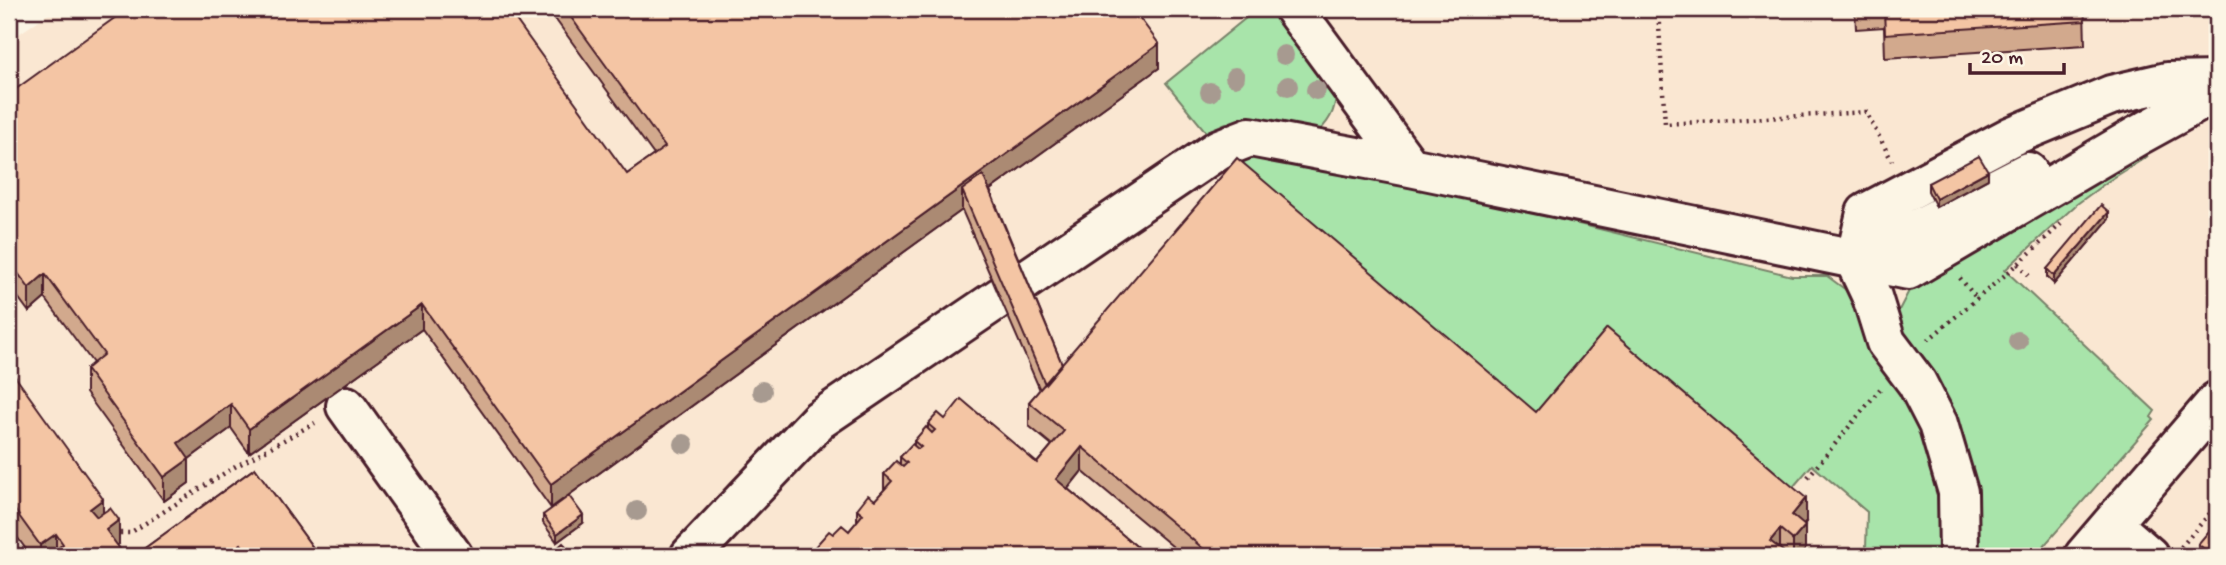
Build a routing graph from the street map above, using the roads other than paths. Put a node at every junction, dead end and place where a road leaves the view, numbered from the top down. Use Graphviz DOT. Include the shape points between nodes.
graph roads {
  1 [pos="1294,9"];
  2 [pos="2217,81"];
  3 [pos="2217,90"];
  4 [pos="1410,167"];
  5 [pos="1856,261"];
  6 [pos="2217,401"];
  7 [pos="346,405"];
  8 [pos="2112,524"];
  9 [pos="453,556"];
  10 [pos="691,556"];
  11 [pos="1959,556"];
  12 [pos="2084,556"];
  13 [pos="2149,556"];
  1 -- 4 [label="street"];
  2 -- 5 [label="street" via="2167,82 2111,95 2012,136 1866,213"];
  3 -- 5 [label="street" via="1908,270"];
  4 -- 5 [label="street"];
  4 -- 10 [label="street" via="1250,137 1219,149 819,420"];
  5 -- 11 [label="street" via="1886,342 1917,383 1938,424 1958,492"];
  6 -- 8 [label="street"];
  7 -- 9 [label="street"];
  8 -- 12 [label="street"];
  8 -- 13 [label="street"];
}
